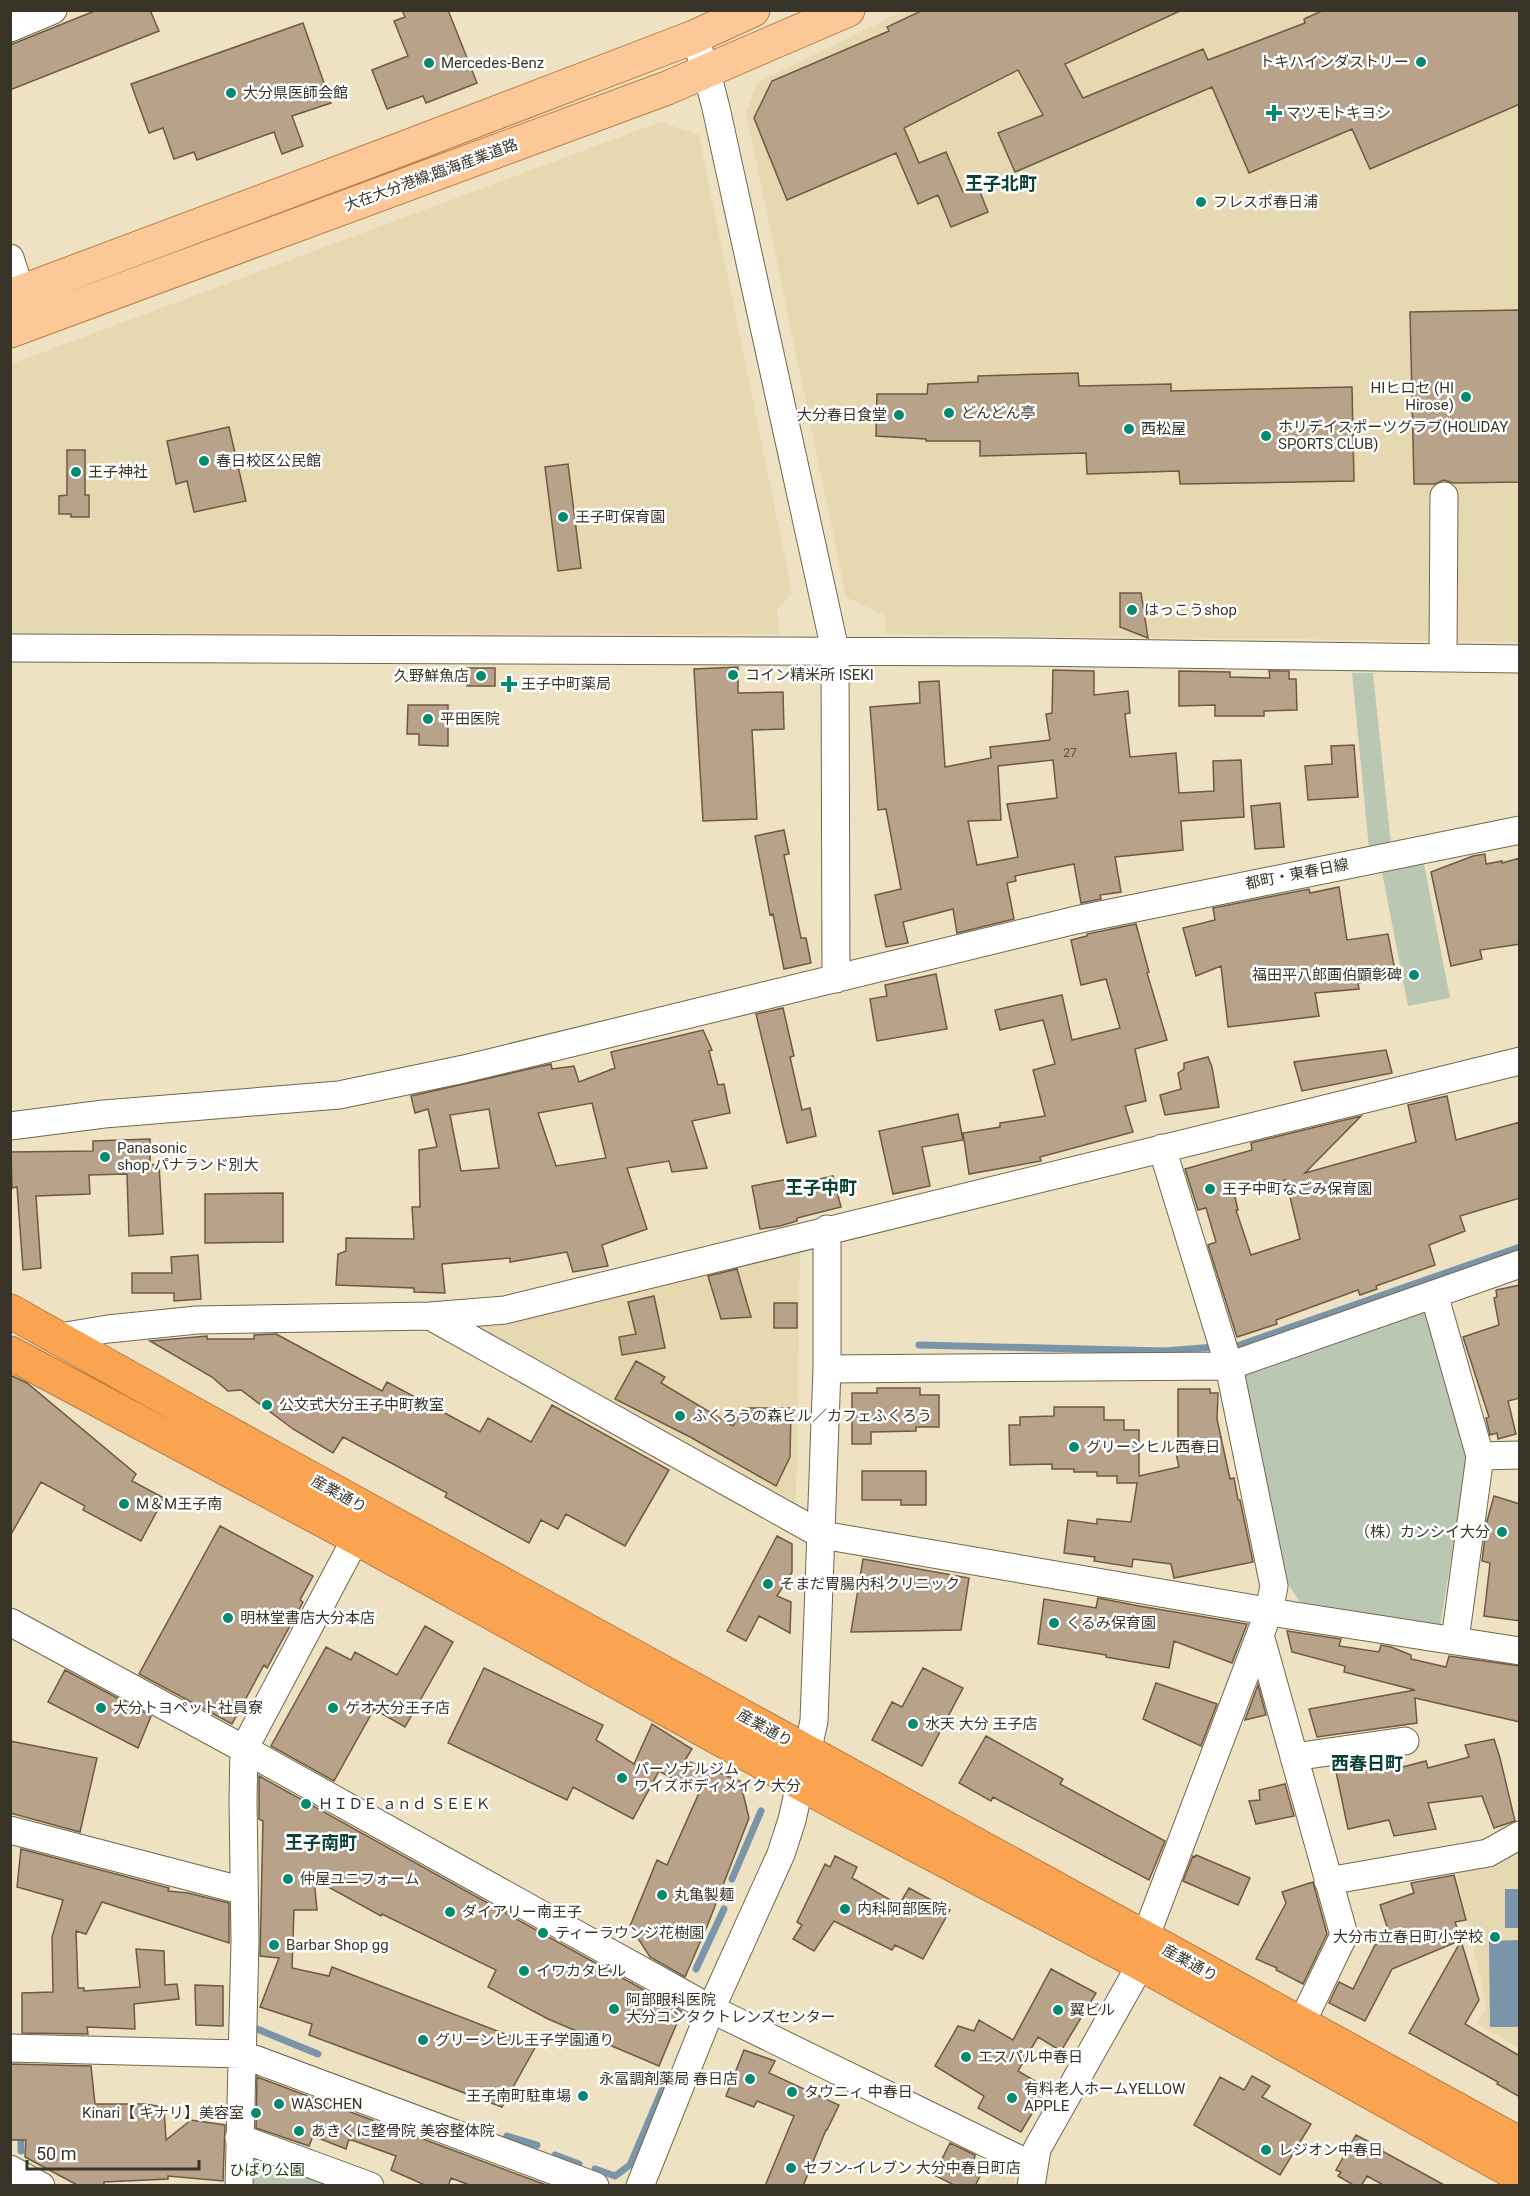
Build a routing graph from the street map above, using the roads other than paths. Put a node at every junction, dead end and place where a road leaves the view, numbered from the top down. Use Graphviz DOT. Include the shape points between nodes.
graph roads {
  1 [pos="53,10"];
  2 [pos="753,10"];
  3 [pos="848,10"];
  4 [pos="10,28"];
  5 [pos="694,37"];
  6 [pos="707,73"];
  7 [pos="10,258"];
  8 [pos="16,294"];
  9 [pos="10,331"];
  10 [pos="1444,496"];
  11 [pos="10,648"];
  12 [pos="835,650"];
  13 [pos="1443,657"];
  14 [pos="1520,659"];
  15 [pos="1520,830"];
  16 [pos="836,979"];
  17 [pos="1520,1061"];
  18 [pos="10,1126"];
  19 [pos="1162,1148"];
  20 [pos="827,1229"];
  21 [pos="1520,1264"];
  22 [pos="1434,1294"];
  23 [pos="10,1311"];
  24 [pos="430,1316"];
  25 [pos="60,1338"];
  26 [pos="10,1353"];
  27 [pos="1229,1366"];
  28 [pos="827,1369"];
  29 [pos="1520,1455"];
  30 [pos="1480,1456"];
  31 [pos="822,1534"];
  32 [pos="356,1538"];
  33 [pos="10,1622"];
  34 [pos="1264,1623"];
  35 [pos="1455,1640"];
  36 [pos="1520,1651"];
  37 [pos="1405,1741"];
  38 [pos="244,1749"];
  39 [pos="1294,1757"];
  40 [pos="805,1767"];
  41 [pos="10,1830"];
  42 [pos="1520,1835"];
  43 [pos="1328,1881"];
  44 [pos="244,1891"];
  45 [pos="1143,1951"];
  46 [pos="711,2009"];
  47 [pos="1301,2024"];
  48 [pos="10,2048"];
  49 [pos="241,2054"];
  50 [pos="239,2138"];
  51 [pos="1520,2144"];
  52 [pos="10,2169"];
  53 [pos="1032,2176"];
  54 [pos="1520,2176"];
  55 [pos="41,2186"];
  56 [pos="238,2186"];
  57 [pos="370,2186"];
  58 [pos="595,2186"];
  59 [pos="639,2186"];
  1 -- 4 [label="street"];
  2 -- 5 [label="main road"];
  3 -- 6 [label="main road, 大在大分港線;臨海産業道路"];
  5 -- 6 [label="street"];
  5 -- 8 [label="main road"];
  6 -- 9 [label="main road, 大在大分港線;臨海産業道路"];
  6 -- 12 [label="street"];
  7 -- 8 [label="street"];
  10 -- 13 [label="street"];
  11 -- 12 [label="street"];
  12 -- 13 [label="street"];
  12 -- 16 [label="street"];
  13 -- 14 [label="street"];
  15 -- 16 [label="street, 都町・東春日線" via="1076,920"];
  16 -- 18 [label="street, 都町・東春日線" via="339,1095 104,1114"];
  17 -- 19 [label="street"];
  19 -- 20 [label="street"];
  19 -- 27 [label="street"];
  20 -- 24 [label="street" via="505,1310"];
  20 -- 28 [label="street"];
  21 -- 22 [label="street"];
  22 -- 27 [label="street"];
  22 -- 30 [label="street"];
  23 -- 25 [label="highway, 産業通り"];
  24 -- 25 [label="street" via="196,1320"];
  24 -- 31 [label="street"];
  25 -- 40 [label="highway, 産業通り"];
  26 -- 32 [label="highway, 産業通り"];
  27 -- 28 [label="street"];
  27 -- 34 [label="street" via="1274,1586"];
  28 -- 31 [label="street"];
  29 -- 30 [label="street"];
  30 -- 35 [label="street"];
  31 -- 34 [label="street"];
  31 -- 40 [label="street" via="815,1712"];
  32 -- 38 [label="street"];
  32 -- 40 [label="highway, 産業通り"];
  33 -- 38 [label="street"];
  34 -- 35 [label="street"];
  34 -- 39 [label="street"];
  34 -- 45 [label="street"];
  35 -- 36 [label="street"];
  37 -- 39 [label="street"];
  38 -- 44 [label="street"];
  38 -- 46 [label="street"];
  39 -- 43 [label="street"];
  40 -- 45 [label="highway, 産業通り"];
  40 -- 46 [label="street" via="781,1854"];
  41 -- 44 [label="street"];
  42 -- 43 [label="street" via="1488,1853"];
  43 -- 47 [label="street" via="1344,1935"];
  44 -- 49 [label="street"];
  45 -- 47 [label="highway, 産業通り"];
  45 -- 53 [label="street" via="1037,2149"];
  45 -- 54 [label="highway, 産業通り"];
  46 -- 53 [label="street"];
  46 -- 59 [label="street"];
  47 -- 51 [label="highway, 産業通り"];
  48 -- 49 [label="street"];
  49 -- 50 [label="street"];
  49 -- 58 [label="street"];
  50 -- 56 [label="street"];
  50 -- 57 [label="street"];
  52 -- 55 [label="street"];
}
